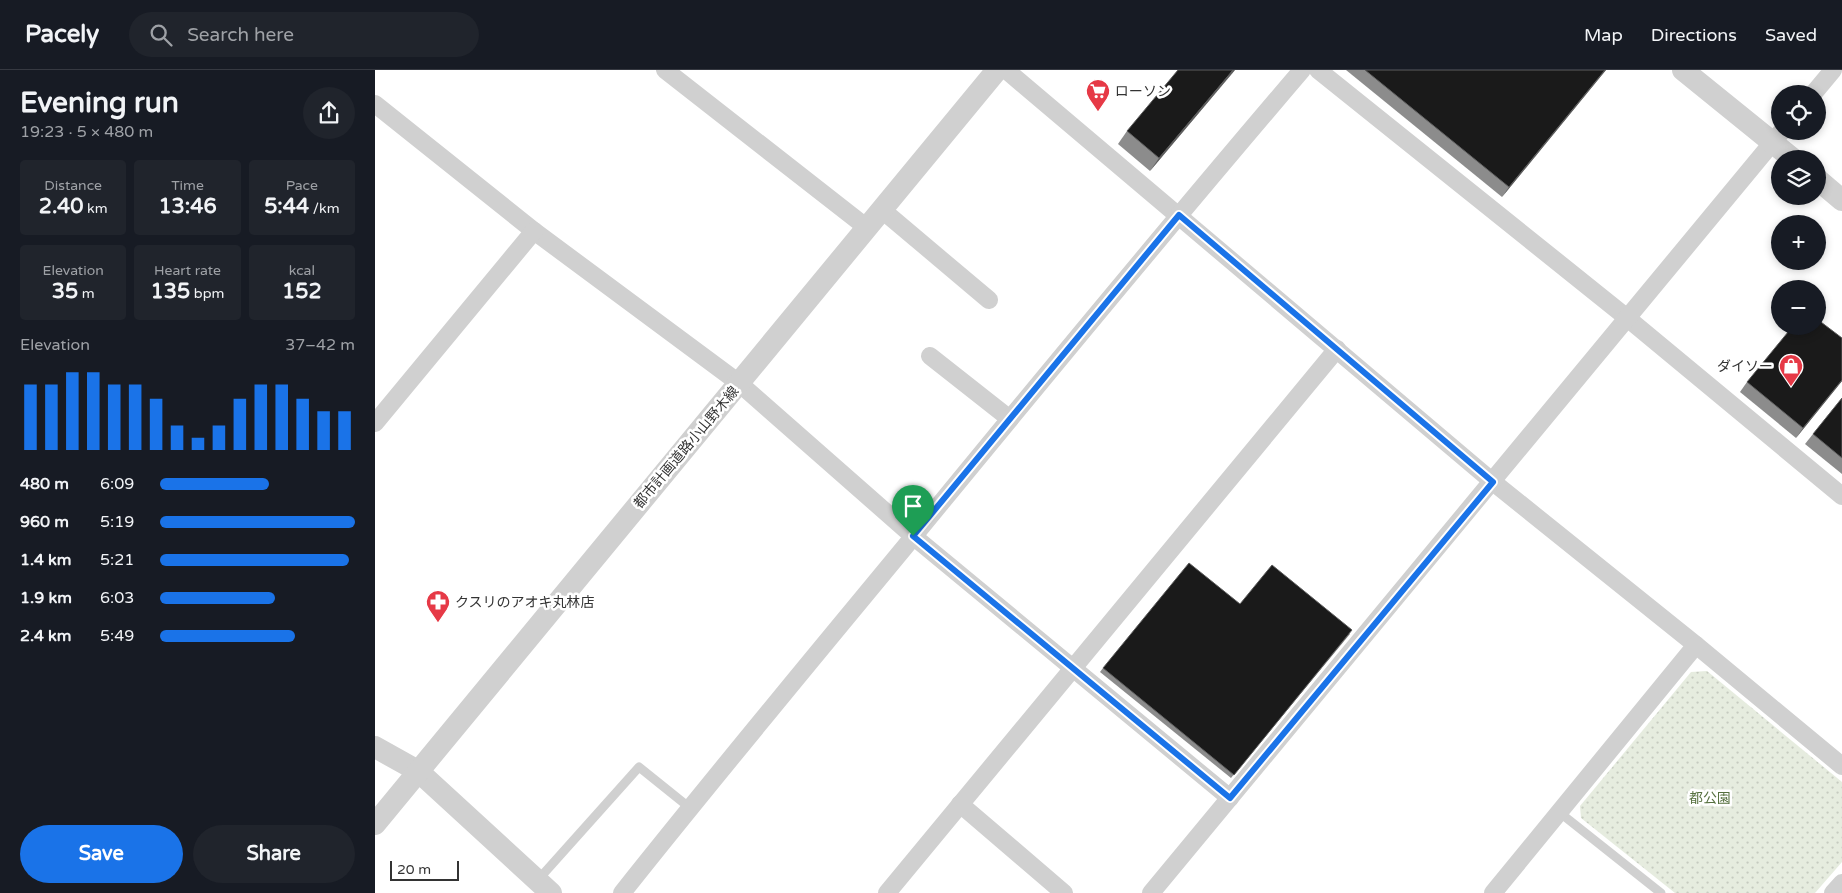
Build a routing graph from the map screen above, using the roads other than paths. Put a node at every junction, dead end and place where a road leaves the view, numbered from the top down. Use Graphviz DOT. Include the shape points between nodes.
graph roads {
  1 [pos="665,70"];
  2 [pos="997,70"];
  3 [pos="1006,70"];
  4 [pos="1302,70"];
  5 [pos="1318,70"];
  6 [pos="1683,70"];
  7 [pos="1833,70"];
  8 [pos="1820,85"];
  9 [pos="375,104"];
  10 [pos="1771,133"];
  11 [pos="1774,140"];
  12 [pos="1826,187"];
  13 [pos="1842,200"];
  14 [pos="881,210"];
  15 [pos="1179,215"];
  16 [pos="866,227"];
  17 [pos="534,231"];
  18 [pos="989,300"];
  19 [pos="1627,317"];
  20 [pos="1337,349"];
  21 [pos="930,356"];
  22 [pos="739,383"];
  23 [pos="1009,419"];
  24 [pos="375,423"];
  25 [pos="1493,482"];
  26 [pos="1842,496"];
  27 [pos="913,536"];
  28 [pos="1696,645"];
  29 [pos="1072,667"];
  30 [pos="375,747"];
  31 [pos="1842,766"];
  32 [pos="418,771"];
  33 [pos="1230,798"];
  34 [pos="959,804"];
  35 [pos="690,808"];
  36 [pos="1559,812"];
  37 [pos="375,824"];
  38 [pos="1842,883"];
  39 [pos="544,887"];
  40 [pos="622,893"];
  41 [pos="887,893"];
  42 [pos="1064,893"];
  43 [pos="1151,893"];
  44 [pos="1493,893"];
  45 [pos="1661,893"];
  46 [pos="1833,893"];
  1 -- 16 [label="street"];
  2 -- 14 [label="street, 都市計画道路小山野木線"];
  3 -- 15 [label="street"];
  4 -- 15 [label="street"];
  5 -- 19 [label="street"];
  6 -- 10 [label="street"];
  7 -- 8 [label="street"];
  9 -- 17 [label="street"];
  11 -- 19 [label="street"];
  12 -- 13 [label="street"];
  14 -- 16 [label="street, 都市計画道路小山野木線"];
  14 -- 18 [label="street"];
  15 -- 20 [label="street"];
  15 -- 23 [label="street"];
  16 -- 22 [label="street, 都市計画道路小山野木線"];
  17 -- 22 [label="street"];
  17 -- 24 [label="street"];
  19 -- 25 [label="street"];
  19 -- 26 [label="street"];
  20 -- 25 [label="street"];
  20 -- 29 [label="street"];
  21 -- 23 [label="street"];
  22 -- 27 [label="street"];
  22 -- 32 [label="street, 都市計画道路小山野木線"];
  23 -- 27 [label="street"];
  25 -- 28 [label="street"];
  25 -- 33 [label="street"];
  27 -- 29 [label="street"];
  27 -- 35 [label="street"];
  28 -- 31 [label="street"];
  28 -- 36 [label="street"];
  29 -- 33 [label="street"];
  29 -- 34 [label="street"];
  30 -- 32 [label="street"];
  32 -- 37 [label="street, 都市計画道路小山野木線"];
  32 -- 39 [label="street"];
  33 -- 43 [label="street"];
  34 -- 41 [label="street"];
  34 -- 42 [label="street"];
  35 -- 39 [label="lane" via="639,767"];
  35 -- 40 [label="street"];
  36 -- 44 [label="street"];
  36 -- 45 [label="lane"];
  38 -- 46 [label="street"];
}
